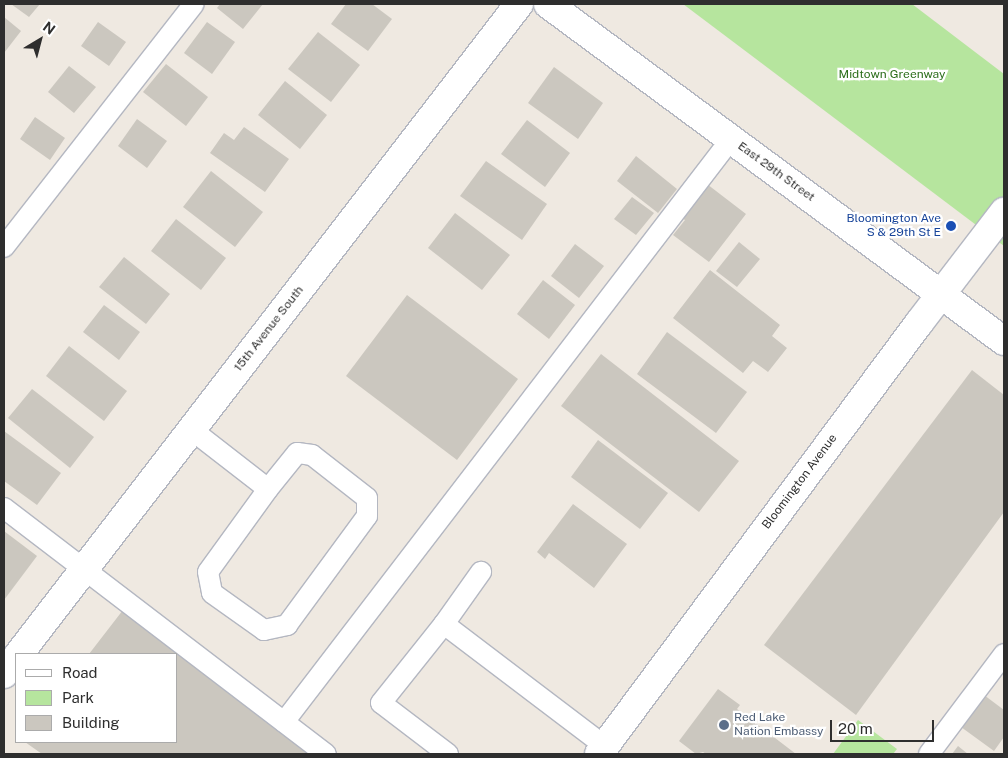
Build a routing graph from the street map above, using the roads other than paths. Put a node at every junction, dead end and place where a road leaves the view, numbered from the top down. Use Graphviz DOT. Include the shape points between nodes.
graph roads {
  1 [pos="194,4"];
  2 [pos="519,4"];
  3 [pos="548,4"];
  4 [pos="732,139"];
  5 [pos="1004,212"];
  6 [pos="4,247"];
  7 [pos="940,294"];
  8 [pos="1004,341"];
  9 [pos="192,430"];
  10 [pos="268,489"];
  11 [pos="4,508"];
  12 [pos="85,569"];
  13 [pos="482,572"];
  14 [pos="444,624"];
  15 [pos="20,653"];
  16 [pos="1004,654"];
  17 [pos="15,659"];
  18 [pos="4,674"];
  19 [pos="284,722"];
  20 [pos="602,750"];
  21 [pos="326,754"];
  22 [pos="448,754"];
  23 [pos="928,754"];
  1 -- 6 [label="lane"];
  2 -- 9 [label="street, 15th Avenue South"];
  3 -- 4 [label="street, East 29th Street"];
  4 -- 7 [label="street, East 29th Street"];
  4 -- 19 [label="lane"];
  5 -- 7 [label="street, Bloomington Avenue"];
  7 -- 8 [label="street, East 29th Street"];
  7 -- 20 [label="street, Bloomington Avenue"];
  9 -- 10 [label="lane"];
  9 -- 12 [label="street, 15th Avenue South"];
  10 -- 10 [label="lane" via="208,572 212,593 264,630 287,625 367,516 367,498 312,455 297,453"];
  11 -- 12 [label="lane"];
  12 -- 15 [label="street, 15th Avenue South"];
  12 -- 19 [label="lane"];
  13 -- 14 [label="lane"];
  14 -- 20 [label="lane"];
  14 -- 22 [label="lane" via="381,703"];
  16 -- 23 [label="lane"];
  17 -- 18 [label="street"];
  19 -- 21 [label="lane"];
}
